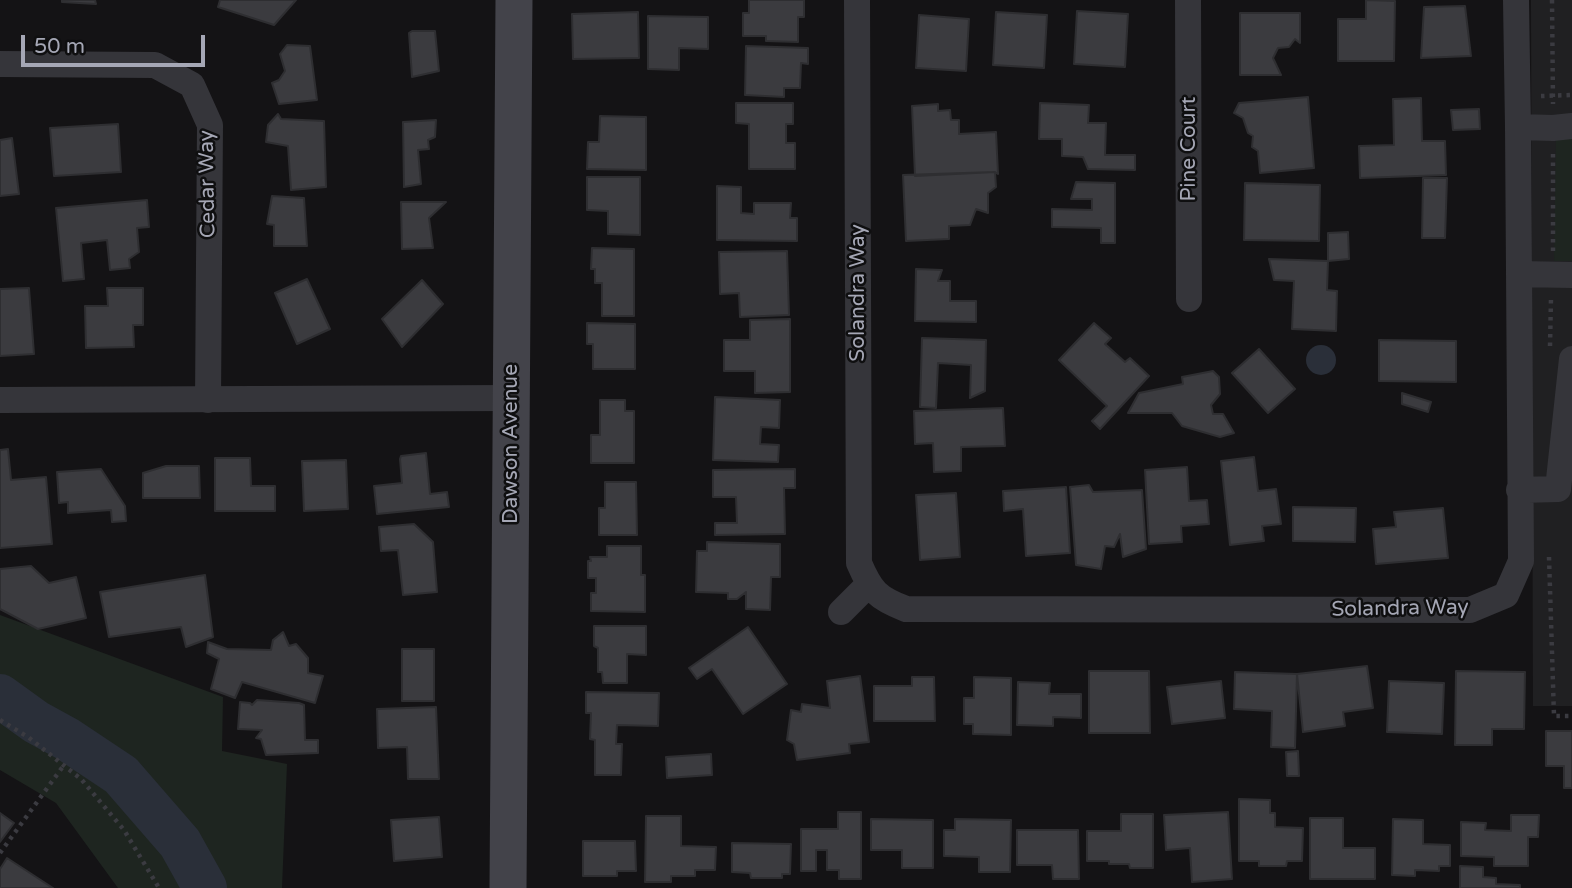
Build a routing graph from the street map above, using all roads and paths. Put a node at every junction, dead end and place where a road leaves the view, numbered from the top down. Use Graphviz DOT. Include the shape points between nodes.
graph roads {
  1 [pos="514,0"];
  2 [pos="858,0"];
  3 [pos="1188,0"];
  4 [pos="1516,0"];
  5 [pos="1552,0"];
  6 [pos="0,64"];
  7 [pos="1518,127"];
  8 [pos="1563,127"];
  9 [pos="1519,274"];
  10 [pos="1562,275"];
  11 [pos="1189,299"];
  12 [pos="1561,357"];
  13 [pos="512,398"];
  14 [pos="0,400"];
  15 [pos="208,400"];
  16 [pos="1519,490"];
  17 [pos="1548,551"];
  18 [pos="868,585"];
  19 [pos="841,612"];
  20 [pos="1572,716"];
  21 [pos="0,720"];
  22 [pos="64,765"];
  23 [pos="0,853"];
  24 [pos="159,888"];
  25 [pos="508,888"];
  1 -- 13 [label="main road, Dawson Avenue"];
  2 -- 18 [label="street, Solandra Way" via="859,563"];
  3 -- 11 [label="street, Pine Court"];
  4 -- 7 [label="street, Solandra Way"];
  5 -- 8 [label="path"];
  6 -- 15 [label="street, Cedar Way" via="155,65 192,85 210,125"];
  7 -- 8 [label="street"];
  7 -- 9 [label="street, Solandra Way"];
  8 -- 10 [label="path"];
  9 -- 10 [label="street"];
  9 -- 16 [label="street, Solandra Way"];
  10 -- 12 [label="path"];
  12 -- 16 [label="street" via="1558,489"];
  13 -- 15 [label="street"];
  13 -- 25 [label="main road, Dawson Avenue"];
  14 -- 15 [label="street"];
  16 -- 18 [label="street, Solandra Way" via="1521,561 1506,595 1470,611 906,609 886,601"];
  17 -- 20 [label="path" via="1554,716"];
  18 -- 19 [label="street"];
  21 -- 22 [label="path"];
  22 -- 23 [label="path"];
  22 -- 24 [label="path" via="124,830"];
}
